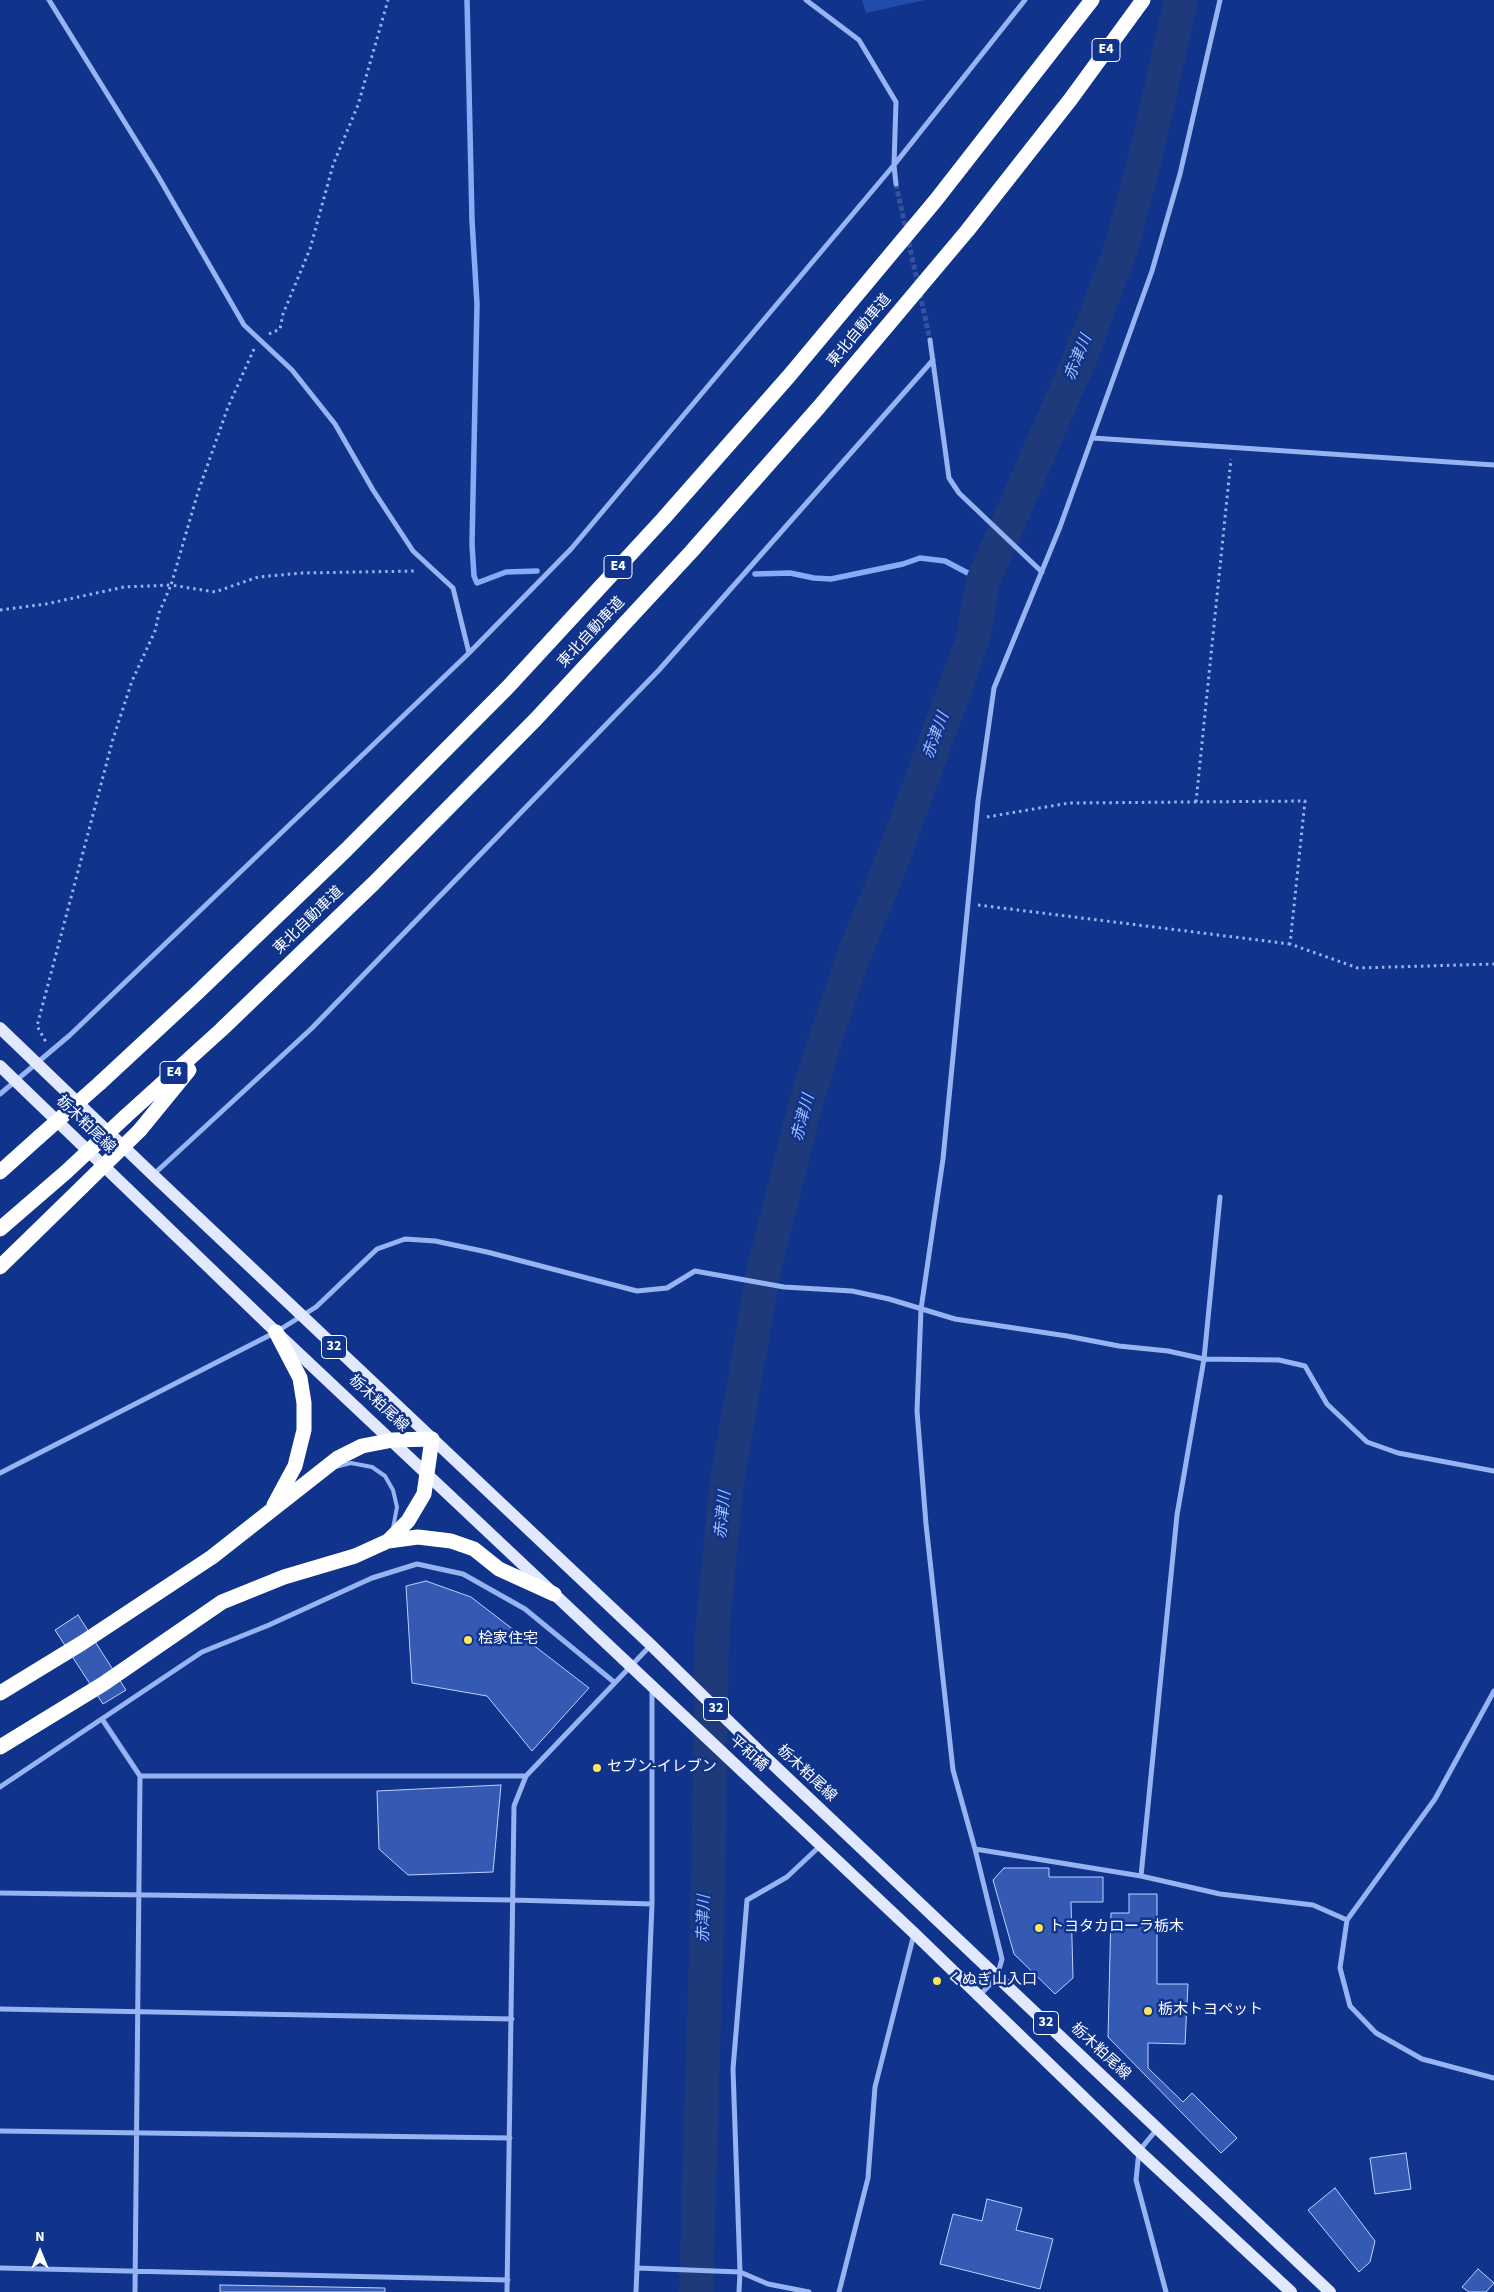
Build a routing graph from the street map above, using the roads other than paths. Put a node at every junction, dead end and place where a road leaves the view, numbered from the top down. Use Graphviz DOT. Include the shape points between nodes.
graph roads {
  1 [pos="49,0"];
  2 [pos="806,0"];
  3 [pos="1025,0"];
  4 [pos="1143,0"];
  5 [pos="1220,0"];
  6 [pos="1089,3"];
  7 [pos="894,164"];
  8 [pos="896,184"];
  9 [pos="930,340"];
  10 [pos="933,360"];
  11 [pos="1093,438"];
  12 [pos="1494,465"];
  13 [pos="1042,572"];
  14 [pos="469,653"];
  15 [pos="0,1028"];
  16 [pos="221,1030"];
  17 [pos="36,1062"];
  18 [pos="0,1066"];
  19 [pos="16,1080"];
  20 [pos="0,1094"];
  21 [pos="0,1172"];
  22 [pos="153,1175"];
  23 [pos="1220,1197"];
  24 [pos="0,1229"];
  25 [pos="0,1267"];
  26 [pos="921,1309"];
  27 [pos="301,1315"];
  28 [pos="276,1332"];
  29 [pos="1204,1359"];
  30 [pos="432,1439"];
  31 [pos="393,1440"];
  32 [pos="321,1471"];
  33 [pos="1494,1471"];
  34 [pos="0,1472"];
  35 [pos="428,1475"];
  36 [pos="271,1511"];
  37 [pos="388,1541"];
  38 [pos="554,1594"];
  39 [pos="651,1645"];
  40 [pos="670,1664"];
  41 [pos="630,1667"];
  42 [pos="614,1682"];
  43 [pos="652,1687"];
  44 [pos="1494,1691"];
  45 [pos="0,1693"];
  46 [pos="669,1704"];
  47 [pos="102,1719"];
  48 [pos="0,1747"];
  49 [pos="761,1753"];
  50 [pos="140,1776"];
  51 [pos="526,1776"];
  52 [pos="0,1787"];
  53 [pos="821,1846"];
  54 [pos="975,1849"];
  55 [pos="1141,1876"];
  56 [pos="0,1893"];
  57 [pos="139,1896"];
  58 [pos="513,1900"];
  59 [pos="652,1904"];
  60 [pos="1347,1920"];
  61 [pos="914,1933"];
  62 [pos="997,1977"];
  63 [pos="979,1996"];
  64 [pos="0,2009"];
  65 [pos="138,2011"];
  66 [pos="512,2019"];
  67 [pos="1494,2078"];
  68 [pos="1158,2129"];
  69 [pos="0,2130"];
  70 [pos="136,2132"];
  71 [pos="510,2138"];
  72 [pos="1139,2151"];
  73 [pos="0,2268"];
  74 [pos="637,2268"];
  75 [pos="135,2271"];
  76 [pos="740,2272"];
  77 [pos="508,2280"];
  78 [pos="134,2292"];
  79 [pos="507,2292"];
  80 [pos="636,2292"];
  81 [pos="739,2292"];
  82 [pos="809,2292"];
  83 [pos="840,2292"];
  84 [pos="1166,2292"];
  85 [pos="1291,2292"];
  86 [pos="1330,2292"];
  1 -- 14 [label="street" via="158,176 244,324 292,370 335,424 408,543 453,588"];
  2 -- 7 [label="street" via="859,40 896,102"];
  3 -- 7 [label="street"];
  4 -- 16 [label="highway, 東北自動車道 / E4" via="1070,100 954,246 819,407 691,552 536,719 374,883"];
  5 -- 11 [label="street" via="1180,174 1152,271"];
  6 -- 21 [label="highway, 東北自動車道 / E4, bridge" via="936,200 789,376 657,526 508,687 346,850 197,993"];
  7 -- 8 [label="street"];
  7 -- 14 [label="street" via="571,549"];
  9 -- 10 [label="street"];
  10 -- 13 [label="street" via="949,478 959,493"];
  10 -- 22 [label="street" via="659,670 311,1029"];
  11 -- 12 [label="street"];
  11 -- 13 [label="street"];
  13 -- 26 [label="street" via="994,688 976,819 943,1159"];
  14 -- 17 [label="street" via="77,1028"];
  15 -- 17 [label="main road, 栃木粕尾線 / 32"];
  16 -- 24 [label="highway, 東北自動車道 / E4, bridge"];
  16 -- 25 [label="highway, bridge" via="140,1130"];
  17 -- 19 [label="street"];
  17 -- 22 [label="main road, 栃木粕尾線 / 32"];
  18 -- 19 [label="main road, 栃木粕尾線 / 32"];
  19 -- 20 [label="street"];
  19 -- 28 [label="main road, 栃木粕尾線 / 32"];
  22 -- 27 [label="main road, 栃木粕尾線 / 32"];
  23 -- 29 [label="street"];
  26 -- 27 [label="street" via="852,1291 784,1287 695,1271 667,1288 637,1291 478,1250 405,1239 377,1249 316,1307"];
  26 -- 29 [label="street" via="955,1319"];
  26 -- 54 [label="street" via="917,1411 926,1524 953,1770"];
  27 -- 28 [label="street"];
  27 -- 30 [label="main road, 栃木粕尾線 / 32"];
  28 -- 31 [label="main road, 栃木粕尾線 / 32"];
  28 -- 34 [label="street"];
  28 -- 36 [label="highway" via="300,1378 304,1430 295,1466"];
  29 -- 33 [label="street" via="1279,1360 1305,1366 1327,1404 1367,1442 1398,1453"];
  29 -- 55 [label="street" via="1177,1515"];
  30 -- 31 [label="highway"];
  30 -- 35 [label="highway"];
  30 -- 39 [label="main road, 栃木粕尾線 / 32"];
  31 -- 32 [label="highway" via="362,1446"];
  31 -- 35 [label="main road, 栃木粕尾線 / 32"];
  32 -- 36 [label="highway"];
  32 -- 37 [label="lane" via="351,1463 372,1467 385,1476 397,1507"];
  35 -- 37 [label="highway" via="424,1494 408,1521"];
  35 -- 38 [label="main road, 栃木粕尾線 / 32"];
  36 -- 45 [label="highway" via="212,1557"];
  37 -- 38 [label="highway" via="418,1537 451,1541 474,1549 499,1569"];
  37 -- 48 [label="highway" via="356,1556 284,1577 222,1602 103,1684"];
  38 -- 41 [label="main road, 栃木粕尾線 / 32"];
  39 -- 40 [label="main road, 栃木粕尾線 / 32"];
  39 -- 41 [label="street"];
  40 -- 49 [label="main road, 平和橋 / 32"];
  41 -- 42 [label="street"];
  41 -- 43 [label="main road, 栃木粕尾線 / 32"];
  42 -- 47 [label="street" via="525,1610 463,1574 417,1564 372,1578 202,1652"];
  42 -- 51 [label="street"];
  43 -- 46 [label="main road, 栃木粕尾線 / 32"];
  43 -- 59 [label="street"];
  44 -- 60 [label="street" via="1435,1799"];
  46 -- 53 [label="main road, 平和橋 / 32"];
  47 -- 50 [label="street"];
  47 -- 52 [label="street"];
  49 -- 62 [label="main road, 栃木粕尾線 / 32"];
  50 -- 51 [label="street"];
  50 -- 57 [label="street"];
  51 -- 58 [label="street" via="514,1806"];
  53 -- 61 [label="main road, 32"];
  53 -- 76 [label="street" via="787,1878 747,1900 733,2069"];
  54 -- 55 [label="street"];
  54 -- 62 [label="street" via="1002,1959"];
  55 -- 60 [label="street" via="1220,1894 1313,1905"];
  56 -- 57 [label="street"];
  57 -- 58 [label="street"];
  57 -- 65 [label="street"];
  58 -- 59 [label="street"];
  58 -- 66 [label="street"];
  59 -- 74 [label="street"];
  60 -- 67 [label="street" via="1340,1968 1350,2006 1376,2033 1422,2059"];
  61 -- 63 [label="main road, 32"];
  61 -- 83 [label="street" via="876,2087 868,2178"];
  62 -- 63 [label="street"];
  62 -- 68 [label="main road, 栃木粕尾線 / 32"];
  63 -- 72 [label="main road, 32"];
  64 -- 65 [label="street"];
  65 -- 66 [label="street"];
  65 -- 70 [label="street"];
  66 -- 71 [label="street"];
  68 -- 72 [label="street"];
  68 -- 86 [label="main road, 栃木粕尾線 / 32"];
  69 -- 70 [label="street"];
  70 -- 71 [label="street"];
  70 -- 75 [label="street"];
  71 -- 77 [label="street"];
  72 -- 84 [label="street" via="1136,2180"];
  72 -- 85 [label="main road, 32"];
  73 -- 75 [label="street"];
  74 -- 76 [label="street"];
  74 -- 80 [label="street"];
  75 -- 77 [label="street"];
  75 -- 78 [label="street"];
  76 -- 81 [label="street"];
  76 -- 82 [label="street" via="768,2284"];
  77 -- 79 [label="street"];
}
